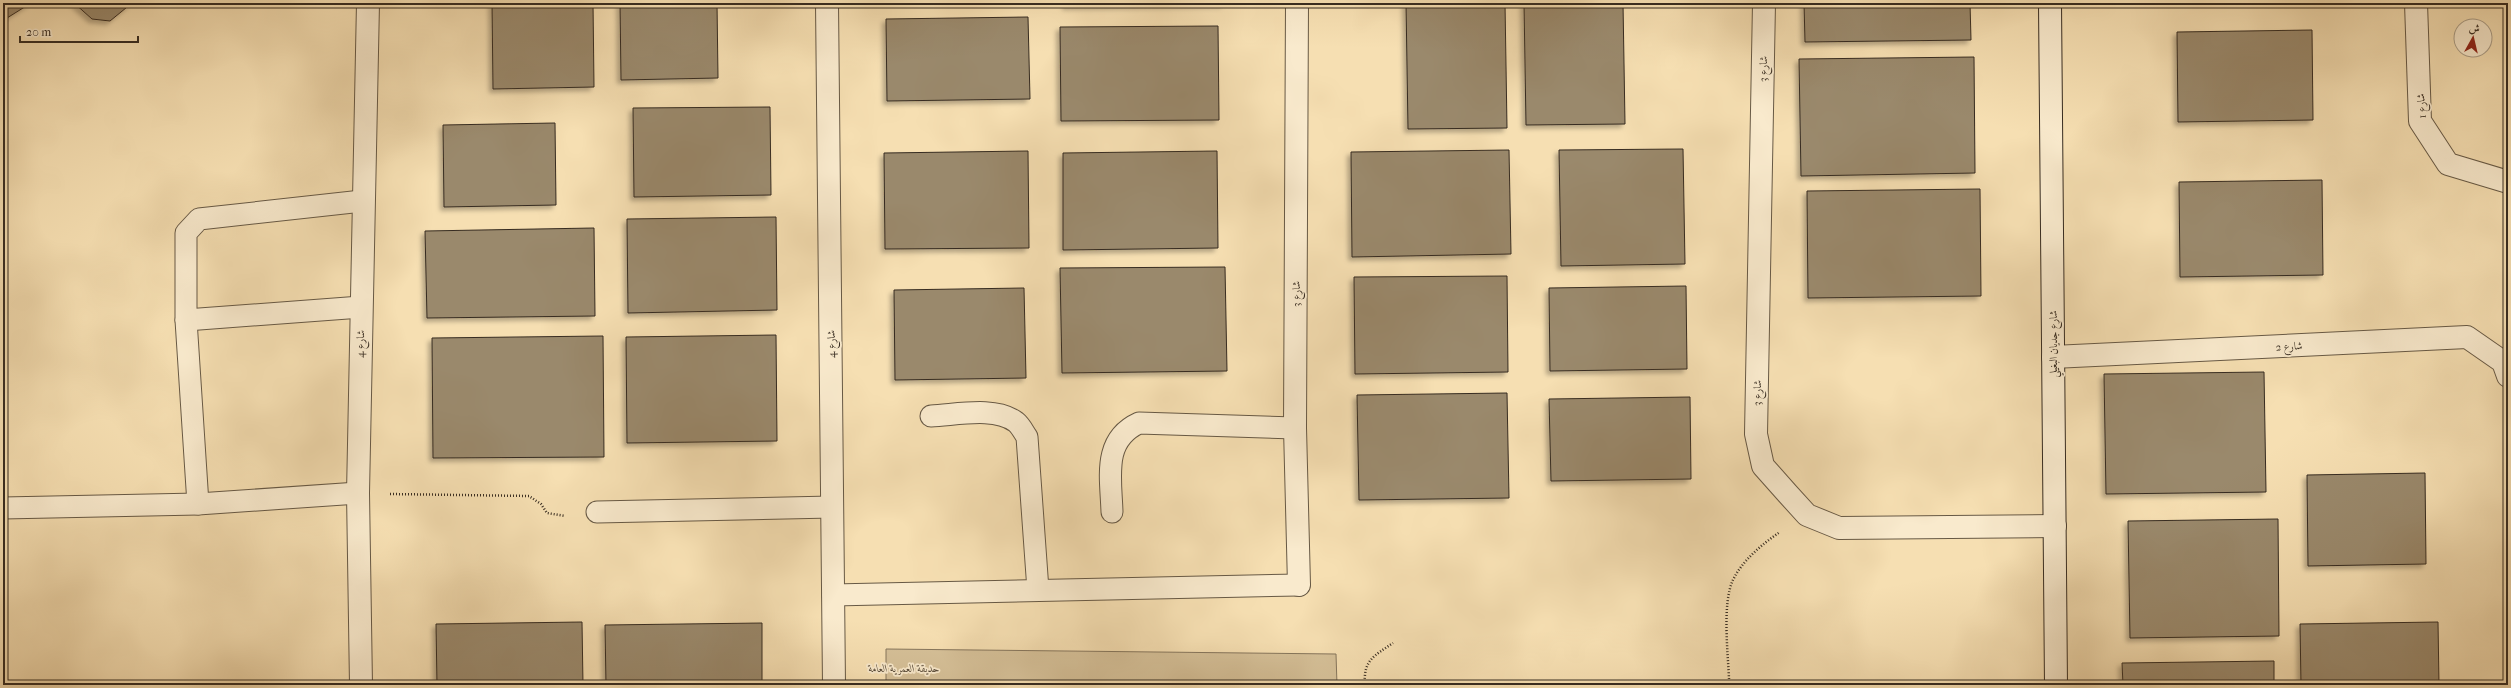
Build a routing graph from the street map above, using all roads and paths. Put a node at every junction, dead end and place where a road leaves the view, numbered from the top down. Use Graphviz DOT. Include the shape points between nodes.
graph roads {
  1 [pos="368,3"];
  2 [pos="827,3"];
  3 [pos="1297,3"];
  4 [pos="1764,3"];
  5 [pos="2050,3"];
  6 [pos="2416,3"];
  7 [pos="2508,182"];
  8 [pos="362,201"];
  9 [pos="361,307"];
  10 [pos="186,320"];
  11 [pos="2053,357"];
  12 [pos="2508,376"];
  13 [pos="931,416"];
  14 [pos="1295,428"];
  15 [pos="358,493"];
  16 [pos="198,504"];
  17 [pos="832,507"];
  18 [pos="3,508"];
  19 [pos="596,512"];
  20 [pos="1112,512"];
  21 [pos="1807,515"];
  22 [pos="2055,526"];
  23 [pos="1299,585"];
  24 [pos="1038,590"];
  25 [pos="833,595"];
  26 [pos="1393,643"];
  27 [pos="1729,679"];
  28 [pos="361,685"];
  29 [pos="834,685"];
  30 [pos="1365,685"];
  31 [pos="2056,685"];
  1 -- 8 [label="street, شارع 4"];
  2 -- 17 [label="street, شارع 4"];
  3 -- 14 [label="street, شارع 3"];
  4 -- 21 [label="street, شارع 3" via="1756,434 1763,466"];
  5 -- 11 [label="street, شارع جديان البغيلي"];
  6 -- 7 [label="street, شارع 1" via="2420,121 2448,164"];
  8 -- 9 [label="street, شارع 4"];
  8 -- 10 [label="lane" via="199,219 186,233"];
  9 -- 10 [label="lane"];
  9 -- 15 [label="street, شارع 4"];
  10 -- 16 [label="lane"];
  11 -- 12 [label="street, شارع 2" via="2467,337 2503,362"];
  11 -- 22 [label="street, شارع جديان البغيلي"];
  13 -- 24 [label="lane" via="986,413 1006,417 1017,423 1027,437"];
  14 -- 20 [label="lane" via="1139,423 1127,428 1116,441 1110,458"];
  14 -- 23 [label="street, شارع 3"];
  15 -- 16 [label="lane"];
  15 -- 19 [label="path" via="529,496 541,504 547,513 561,517"];
  15 -- 28 [label="street, شارع 4"];
  16 -- 18 [label="lane"];
  17 -- 19 [label="lane"];
  17 -- 25 [label="street, شارع 4"];
  21 -- 22 [label="street, شارع 3" via="1839,528"];
  21 -- 27 [label="path" via="1760,546 1732,581 1726,614"];
  22 -- 31 [label="street, شارع جديان البغيلي"];
  23 -- 24 [label="lane"];
  24 -- 25 [label="lane"];
  25 -- 29 [label="street, شارع 4"];
  26 -- 30 [label="path" via="1371,658 1364,670"];
}
